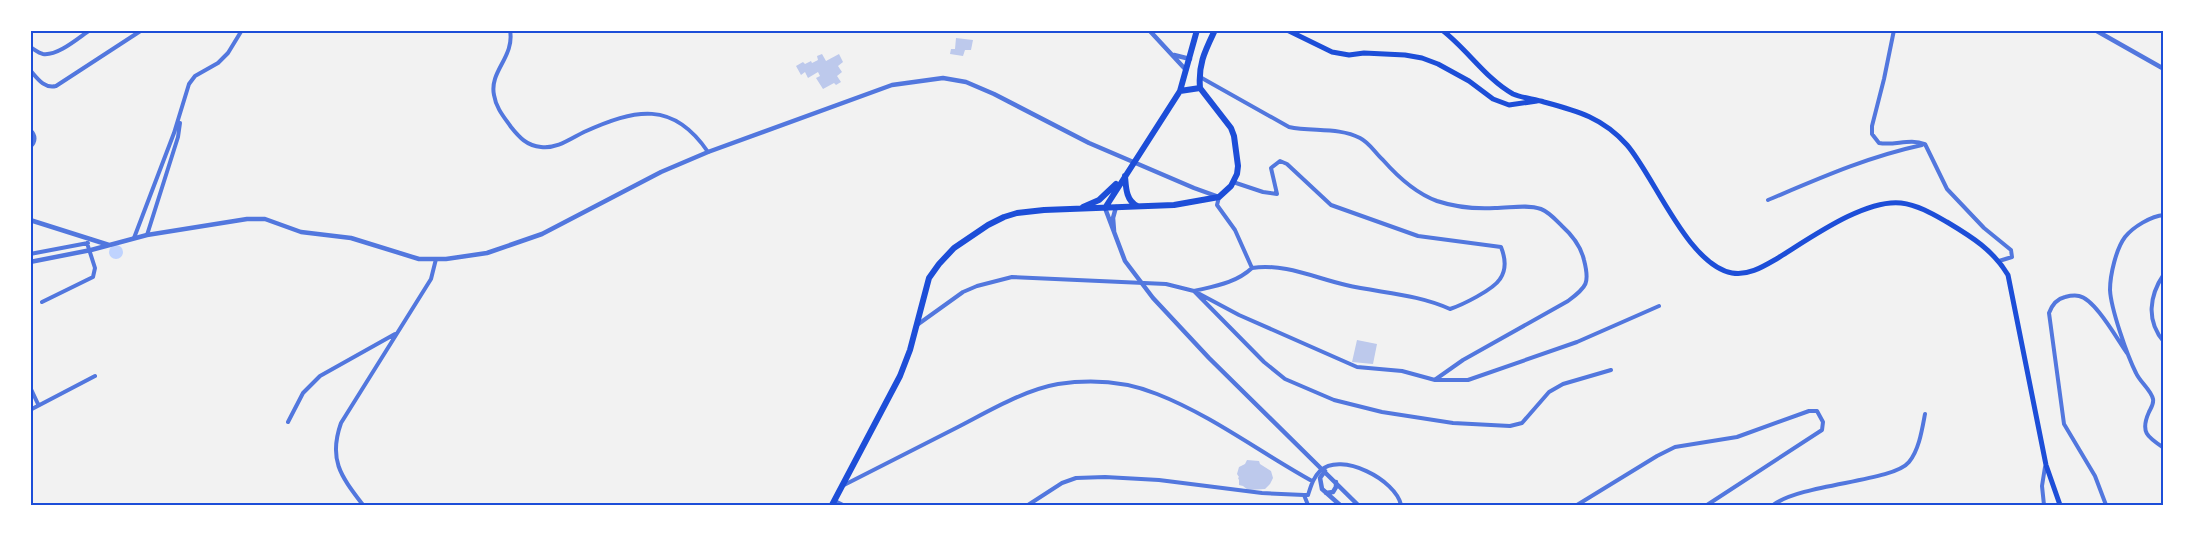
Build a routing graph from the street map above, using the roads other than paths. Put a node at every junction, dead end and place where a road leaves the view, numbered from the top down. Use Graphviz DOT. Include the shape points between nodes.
graph roads {
  1 [pos="90,30"];
  2 [pos="142,30"];
  3 [pos="242,30"];
  4 [pos="510,30"];
  5 [pos="1149,30"];
  6 [pos="1197,30"];
  7 [pos="1215,30"];
  8 [pos="1287,30"];
  9 [pos="1443,30"];
  10 [pos="1894,30"];
  11 [pos="2095,30"];
  12 [pos="30,47"];
  13 [pos="1171,54"];
  14 [pos="1190,59"];
  15 [pos="2164,69"];
  16 [pos="30,70"];
  17 [pos="1186,70"];
  18 [pos="1199,76"];
  19 [pos="1200,88"];
  20 [pos="1180,91"];
  21 [pos="1541,101"];
  22 [pos="181,113"];
  23 [pos="30,130"];
  24 [pos="1924,144"];
  25 [pos="30,147"];
  26 [pos="708,152"];
  27 [pos="1125,175"];
  28 [pos="1233,183"];
  29 [pos="1219,197"];
  30 [pos="1768,200"];
  31 [pos="1116,207"];
  32 [pos="1137,207"];
  33 [pos="1080,208"];
  34 [pos="1105,208"];
  35 [pos="2164,215"];
  36 [pos="30,220"];
  37 [pos="147,235"];
  38 [pos="1115,237"];
  39 [pos="134,238"];
  40 [pos="95,240"];
  41 [pos="87,243"];
  42 [pos="109,245"];
  43 [pos="91,250"];
  44 [pos="30,254"];
  45 [pos="436,259"];
  46 [pos="1999,261"];
  47 [pos="30,262"];
  48 [pos="1252,268"];
  49 [pos="2164,274"];
  50 [pos="1194,291"];
  51 [pos="42,302"];
  52 [pos="1659,306"];
  53 [pos="916,326"];
  54 [pos="398,332"];
  55 [pos="2164,342"];
  56 [pos="2127,353"];
  57 [pos="1611,370"];
  58 [pos="95,376"];
  59 [pos="1435,380"];
  60 [pos="30,387"];
  61 [pos="38,404"];
  62 [pos="30,410"];
  63 [pos="1925,414"];
  64 [pos="288,422"];
  65 [pos="2164,448"];
  66 [pos="2046,465"];
  67 [pos="1323,470"];
  68 [pos="1334,480"];
  69 [pos="1312,481"];
  70 [pos="1321,484"];
  71 [pos="844,485"];
  72 [pos="1326,492"];
  73 [pos="1304,495"];
  74 [pos="834,503"];
  75 [pos="1775,504"];
  76 [pos="363,505"];
  77 [pos="843,505"];
  78 [pos="1028,505"];
  79 [pos="1308,505"];
  80 [pos="1340,505"];
  81 [pos="1358,505"];
  82 [pos="1401,505"];
  83 [pos="1577,505"];
  84 [pos="1707,505"];
  85 [pos="2044,505"];
  86 [pos="2060,505"];
  87 [pos="2106,505"];
  1 -- 12 [label="street" via="59,50 44,54"];
  2 -- 16 [label="street" via="56,86 48,87"];
  3 -- 22 [label="street" via="228,53 189,84"];
  4 -- 26 [label="street" via="511,48 496,76 493,93 498,108 526,143 541,147 560,145 607,123 652,113 673,118 692,131"];
  5 -- 13 [label="street"];
  6 -- 14 [label="main road"];
  7 -- 18 [label="main road" via="1201,61"];
  8 -- 21 [label="main road" via="1332,52 1405,55 1430,61 1509,105"];
  9 -- 21 [label="main road" via="1501,86 1515,95"];
  10 -- 24 [label="street" via="1872,135 1879,143"];
  11 -- 15 [label="street"];
  13 -- 14 [label="street"];
  13 -- 17 [label="street"];
  14 -- 17 [label="main road"];
  17 -- 20 [label="main road"];
  18 -- 19 [label="main road"];
  18 -- 59 [label="street" via="1289,127 1341,132 1360,138 1413,189 1437,201 1462,207 1540,209 1570,233 1587,272 1582,291"];
  19 -- 20 [label="main road"];
  19 -- 28 [label="main road" via="1234,136 1238,166"];
  20 -- 27 [label="main road"];
  21 -- 46 [label="main road" via="1592,116 1611,129 1628,147 1697,249 1731,273 1762,268 1849,216 1900,203 1936,216 1976,239"];
  22 -- 37 [label="street" via="178,136"];
  22 -- 39 [label="street"];
  23 -- 25 [label="street" via="34,141"];
  24 -- 30 [label="street" via="1843,167"];
  24 -- 46 [label="street" via="1947,189 2011,250 2012,257"];
  26 -- 29 [label="street" via="892,85 943,78 966,82 994,94 1089,143"];
  26 -- 45 [label="street" via="542,234 487,253"];
  27 -- 32 [label="main road" via="1126,191"];
  27 -- 33 [label="main road" via="1100,200"];
  27 -- 34 [label="main road"];
  28 -- 29 [label="main road"];
  28 -- 48 [label="street" via="1277,194 1271,168 1280,161 1331,206 1418,236 1501,247 1506,262 1500,280 1450,309 1431,300 1347,285 1294,270"];
  29 -- 32 [label="main road"];
  29 -- 48 [label="street" via="1217,205 1235,230"];
  31 -- 32 [label="main road"];
  31 -- 34 [label="main road"];
  31 -- 38 [label="street"];
  33 -- 34 [label="main road"];
  33 -- 53 [label="main road" via="1004,217 954,248 929,278"];
  34 -- 38 [label="street"];
  35 -- 56 [label="street" via="2155,216 2126,236 2111,278 2110,292"];
  36 -- 40 [label="street"];
  37 -- 39 [label="street"];
  37 -- 45 [label="street" via="265,219 301,232 351,238 419,259"];
  38 -- 67 [label="street" via="1125,261 1153,298"];
  39 -- 42 [label="street"];
  40 -- 41 [label="street"];
  40 -- 42 [label="street"];
  41 -- 43 [label="street"];
  41 -- 44 [label="street"];
  42 -- 43 [label="street"];
  43 -- 47 [label="street"];
  43 -- 51 [label="street" via="93,277"];
  45 -- 54 [label="street" via="431,279"];
  46 -- 66 [label="main road" via="2008,275"];
  48 -- 50 [label="street" via="1228,283"];
  49 -- 55 [label="street" via="2152,294 2151,304 2153,324"];
  50 -- 53 [label="street" via="1166,284 1012,278 963,292"];
  50 -- 57 [label="street" via="1286,379 1334,400 1382,412 1454,423 1510,426 1522,423 1549,392 1563,384"];
  50 -- 59 [label="street" via="1358,367 1402,371"];
  52 -- 59 [label="street" via="1490,374 1468,380"];
  53 -- 71 [label="main road" via="900,376"];
  54 -- 64 [label="street" via="321,376 303,393"];
  54 -- 76 [label="street" via="335,439 335,459 341,474"];
  56 -- 65 [label="street" via="2153,398 2145,431"];
  56 -- 87 [label="street" via="2086,298 2068,296 2052,305 2049,313 2064,424 2095,476"];
  58 -- 61 [label="street"];
  60 -- 61 [label="street"];
  61 -- 62 [label="street"];
  63 -- 75 [label="street" via="1914,455 1907,465 1896,471 1824,486"];
  66 -- 85 [label="street"];
  66 -- 86 [label="main road"];
  67 -- 68 [label="street"];
  67 -- 69 [label="street"];
  67 -- 70 [label="street"];
  67 -- 82 [label="street" via="1341,464 1369,472 1390,486"];
  68 -- 70 [label="street" via="1327,478"];
  68 -- 72 [label="street" via="1335,490"];
  68 -- 81 [label="street"];
  69 -- 71 [label="street" via="1158,394 1124,383 1089,381 1056,384 1026,394"];
  69 -- 73 [label="street" via="1308,495"];
  70 -- 72 [label="street"];
  71 -- 74 [label="main road"];
  72 -- 80 [label="street"];
  73 -- 78 [label="street" via="1159,480 1076,478"];
  73 -- 79 [label="street"];
  74 -- 77 [label="street"];
  83 -- 84 [label="street" via="1675,447 1737,437 1817,411 1823,422 1822,430"];
}
